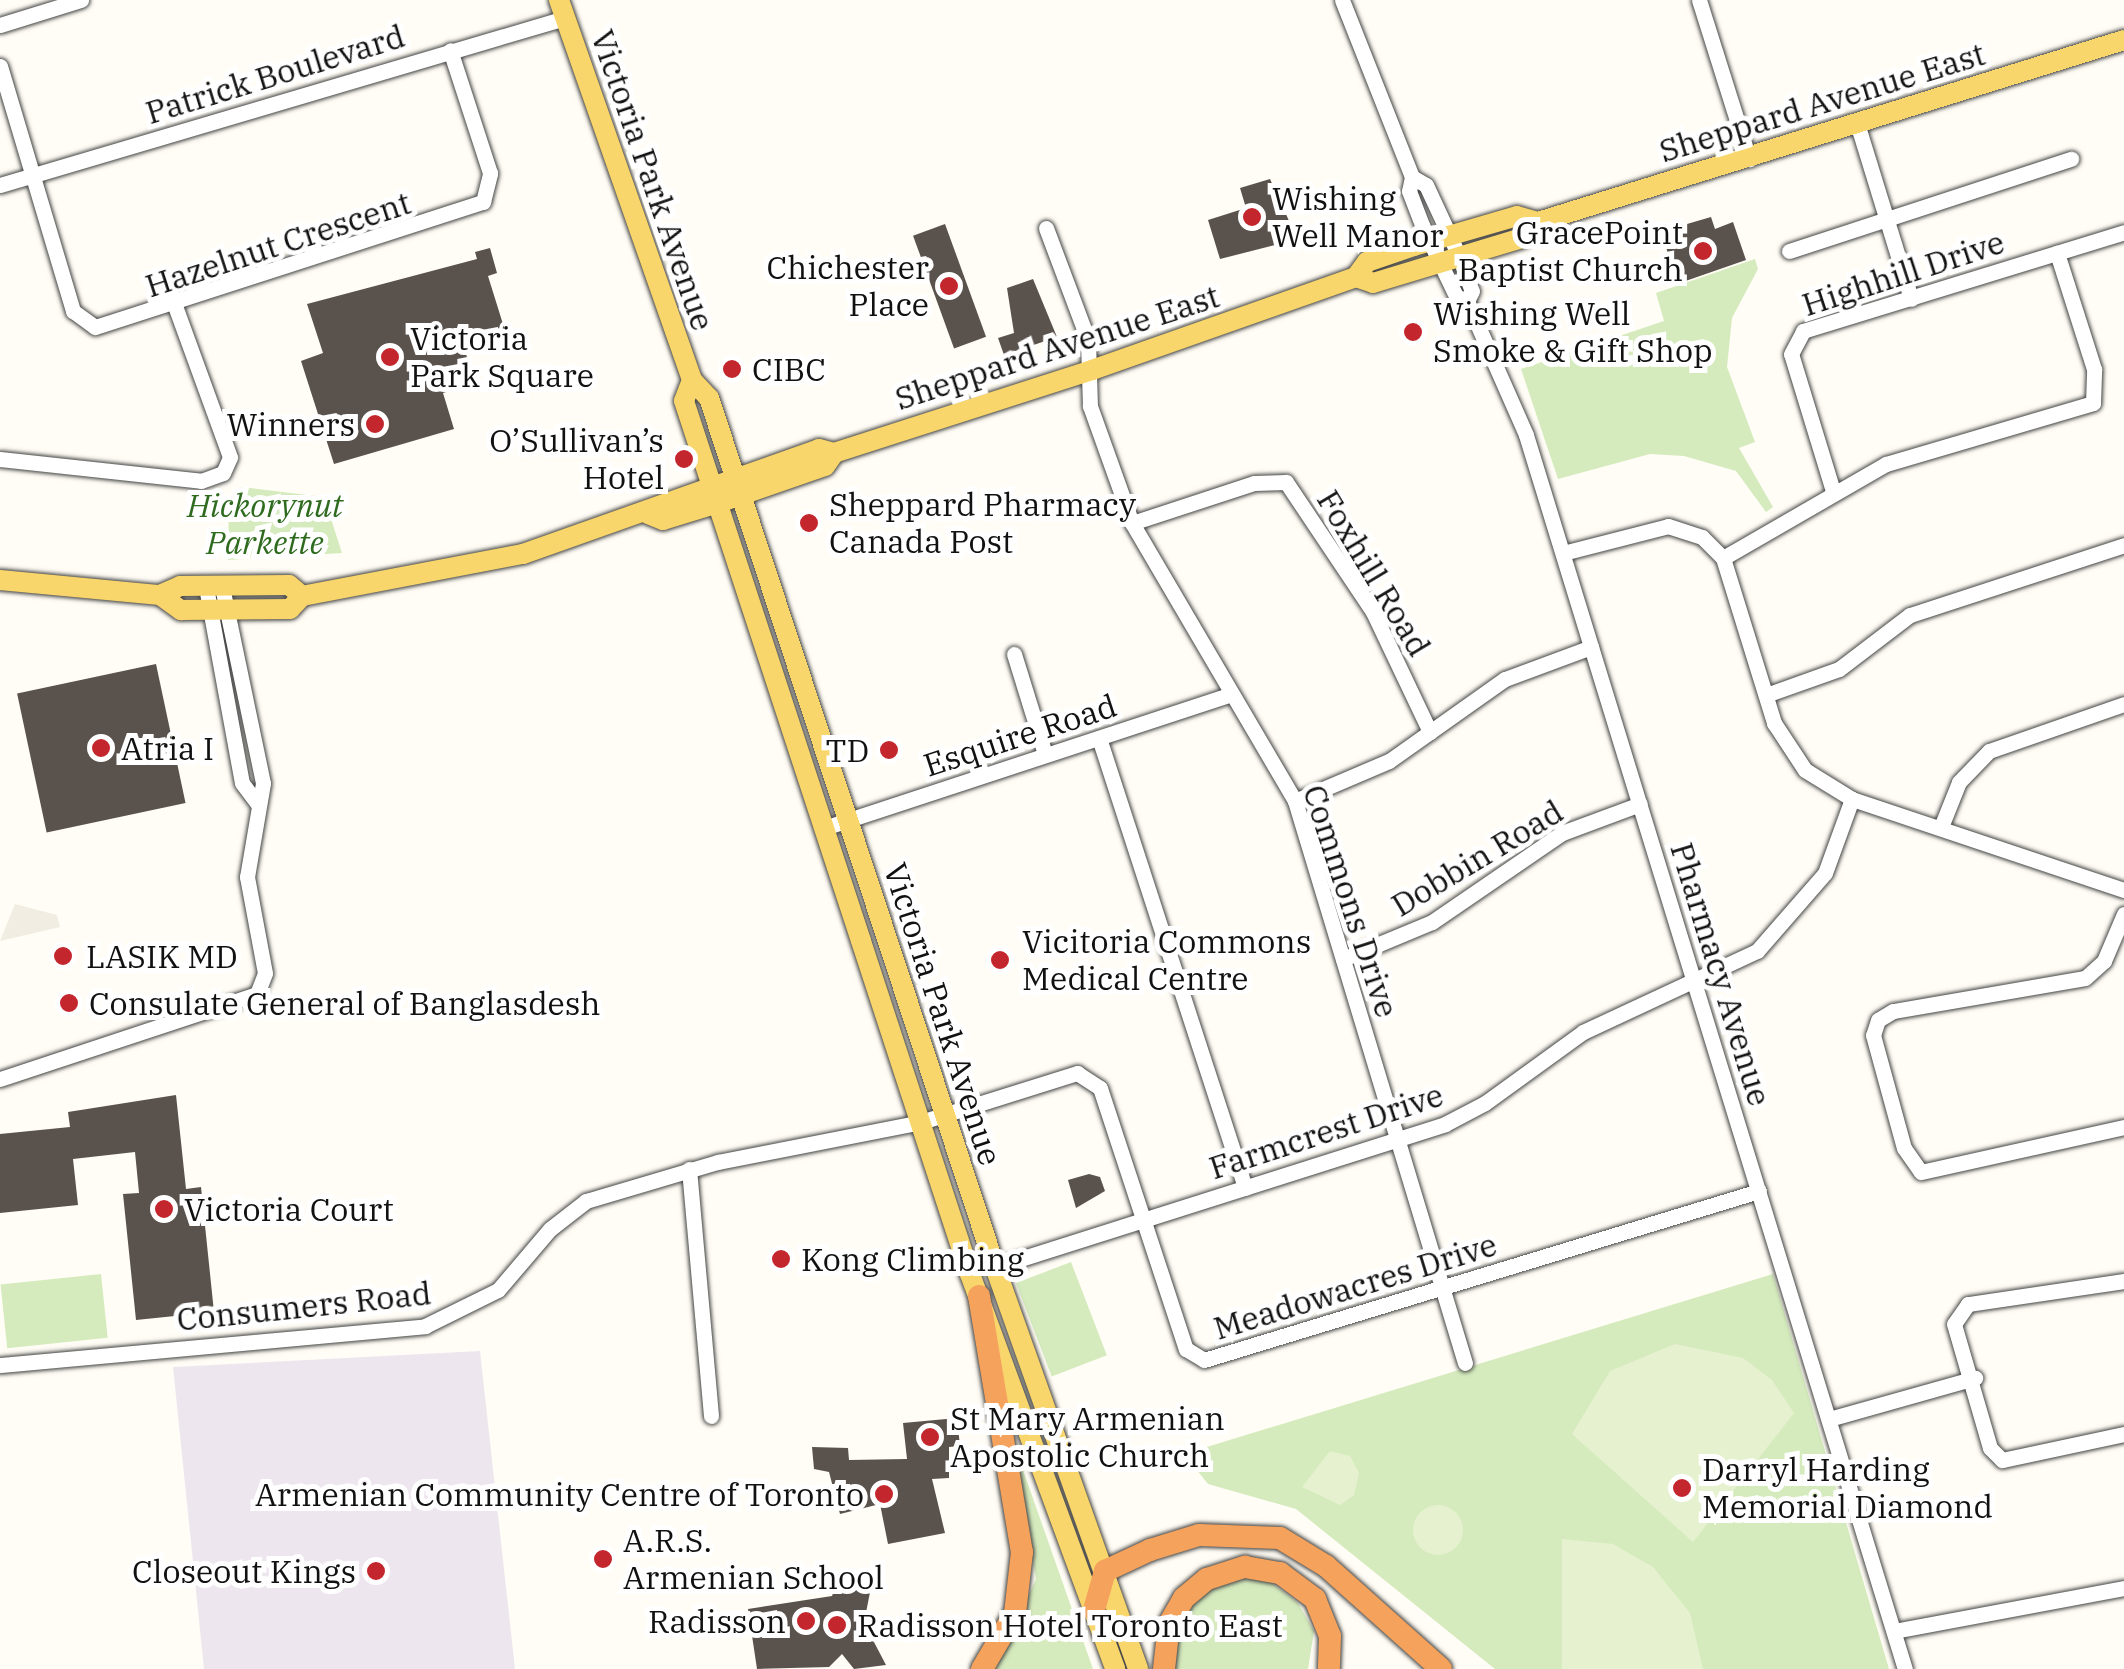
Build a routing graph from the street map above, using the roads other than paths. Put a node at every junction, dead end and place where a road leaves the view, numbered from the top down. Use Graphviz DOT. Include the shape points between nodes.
graph roads {
  1 [pos="81,0"];
  2 [pos="1342,0"];
  3 [pos="1700,0"];
  4 [pos="562,9"];
  5 [pos="0,25"];
  6 [pos="2124,40"];
  7 [pos="450,50"];
  8 [pos="0,66"];
  9 [pos="1857,123"];
  10 [pos="1749,159"];
  11 [pos="2071,159"];
  12 [pos="30,176"];
  13 [pos="0,185"];
  14 [pos="1886,220"];
  15 [pos="1538,222"];
  16 [pos="1046,228"];
  17 [pos="2124,232"];
  18 [pos="1440,239"];
  19 [pos="1789,250"];
  20 [pos="2057,253"];
  21 [pos="1449,259"];
  22 [pos="1356,277"];
  23 [pos="1911,299"];
  24 [pos="175,306"];
  25 [pos="1092,370"];
  26 [pos="692,380"];
  27 [pos="0,459"];
  28 [pos="738,487"];
  29 [pos="1833,490"];
  30 [pos="715,494"];
  31 [pos="1132,523"];
  32 [pos="2124,544"];
  33 [pos="1563,553"];
  34 [pos="1722,558"];
  35 [pos="0,580"];
  36 [pos="214,587"];
  37 [pos="160,595"];
  38 [pos="302,596"];
  39 [pos="220,612"];
  40 [pos="1590,647"];
  41 [pos="1014,654"];
  42 [pos="1230,695"];
  43 [pos="1766,695"];
  44 [pos="2124,704"];
  45 [pos="1430,732"];
  46 [pos="1100,738"];
  47 [pos="1046,754"];
  48 [pos="1852,799"];
  49 [pos="1295,801"];
  50 [pos="1640,804"];
  51 [pos="848,820"];
  52 [pos="827,827"];
  53 [pos="1941,827"];
  54 [pos="2124,890"];
  55 [pos="2124,914"];
  56 [pos="1343,960"];
  57 [pos="1694,982"];
  58 [pos="0,1079"];
  59 [pos="946,1115"];
  60 [pos="921,1122"];
  61 [pos="2124,1126"];
  62 [pos="1396,1140"];
  63 [pos="689,1169"];
  64 [pos="1245,1188"];
  65 [pos="1759,1191"];
  66 [pos="1144,1220"];
  67 [pos="995,1267"];
  68 [pos="2124,1281"];
  69 [pos="1443,1290"];
  70 [pos="978,1296"];
  71 [pos="1465,1364"];
  72 [pos="0,1365"];
  73 [pos="1975,1378"];
  74 [pos="711,1416"];
  75 [pos="1829,1419"];
  76 [pos="2124,1434"];
  77 [pos="1105,1571"];
  78 [pos="2124,1588"];
  79 [pos="1094,1610"];
  80 [pos="1894,1631"];
  81 [pos="982,1669"];
  82 [pos="1116,1669"];
  83 [pos="1138,1669"];
  84 [pos="1164,1669"];
  85 [pos="1329,1669"];
  86 [pos="1440,1669"];
  87 [pos="1906,1669"];
  1 -- 5 [label="street"];
  2 -- 18 [label="street, Pharmacy Avenue" via="1412,178 1426,186"];
  3 -- 10 [label="street"];
  4 -- 7 [label="street, Patrick Boulevard"];
  4 -- 26 [label="main road, Victoria Park Avenue"];
  6 -- 9 [label="main road, Sheppard Avenue East"];
  7 -- 12 [label="street, Patrick Boulevard"];
  7 -- 24 [label="street, Hazelnut Crescent" via="490,173 482,202"];
  8 -- 12 [label="street"];
  9 -- 10 [label="main road, Sheppard Avenue East"];
  9 -- 14 [label="street"];
  10 -- 15 [label="main road, Sheppard Avenue East"];
  11 -- 14 [label="street"];
  12 -- 13 [label="street, Patrick Boulevard"];
  12 -- 24 [label="street, Hazelnut Crescent" via="79,318 108,325"];
  14 -- 19 [label="street"];
  14 -- 23 [label="street"];
  15 -- 18 [label="main road, Sheppard Avenue East" via="1516,216"];
  15 -- 21 [label="main road, Sheppard Avenue East" via="1522,238"];
  16 -- 25 [label="street"];
  17 -- 20 [label="street, Highhill Drive"];
  18 -- 21 [label="street, Pharmacy Avenue"];
  18 -- 22 [label="main road, Sheppard Avenue East" via="1367,262"];
  20 -- 23 [label="street, Highhill Drive"];
  20 -- 29 [label="street" via="2094,369 2094,403 1886,464"];
  21 -- 22 [label="main road, Sheppard Avenue East" via="1373,283"];
  21 -- 33 [label="street, Pharmacy Avenue" via="1472,290 1467,301 1526,435"];
  22 -- 25 [label="main road, Sheppard Avenue East"];
  23 -- 29 [label="street, Highhill Drive" via="1815,326 1791,344"];
  24 -- 27 [label="street" via="230,457 223,472 200,481"];
  25 -- 28 [label="main road, Sheppard Avenue East" via="834,453 825,466"];
  25 -- 31 [label="street, Commons Drive" via="1090,406"];
  26 -- 28 [label="main road, Victoria Park Avenue" via="708,398"];
  26 -- 30 [label="main road, Victoria Park Avenue" via="684,401"];
  28 -- 30 [label="main road, Sheppard Avenue East"];
  28 -- 51 [label="main road, Victoria Park Avenue"];
  29 -- 34 [label="street"];
  30 -- 38 [label="main road, Sheppard Avenue East" via="658,501 648,514 500,560"];
  30 -- 52 [label="main road, Victoria Park Avenue"];
  31 -- 42 [label="street, Commons Drive"];
  31 -- 45 [label="street, Foxhill Road" via="1254,483 1286,482 1374,612"];
  32 -- 43 [label="street" via="1910,615 1839,669"];
  33 -- 34 [label="street" via="1668,526 1702,537"];
  33 -- 40 [label="street, Pharmacy Avenue"];
  34 -- 43 [label="street"];
  35 -- 37 [label="main road, Sheppard Avenue East"];
  36 -- 37 [label="main road, Sheppard Avenue East"];
  36 -- 38 [label="main road, Sheppard Avenue East" via="289,585"];
  36 -- 39 [label="street"];
  37 -- 39 [label="main road, Sheppard Avenue East" via="181,610"];
  38 -- 39 [label="main road, Sheppard Avenue East" via="290,608"];
  39 -- 58 [label="street" via="242,782 258,804 247,877 265,973 256,994"];
  40 -- 45 [label="street" via="1505,679"];
  40 -- 50 [label="street, Pharmacy Avenue"];
  41 -- 47 [label="street"];
  42 -- 46 [label="street, Esquire Road"];
  42 -- 49 [label="street, Commons Drive"];
  43 -- 48 [label="street" via="1788,751"];
  44 -- 53 [label="street" via="1989,750 1960,782"];
  45 -- 49 [label="street" via="1349,784"];
  46 -- 47 [label="street, Esquire Road"];
  46 -- 64 [label="street"];
  47 -- 51 [label="street, Esquire Road"];
  48 -- 53 [label="street"];
  48 -- 57 [label="street, Farmcrest Drive" via="1810,894 1758,951"];
  49 -- 56 [label="street, Commons Drive"];
  50 -- 56 [label="street, Dobbin Road" via="1562,833 1432,922"];
  50 -- 57 [label="street, Pharmacy Avenue"];
  51 -- 52 [label="street, Esquire Road"];
  51 -- 59 [label="main road, Victoria Park Avenue"];
  52 -- 60 [label="main road, Victoria Park Avenue"];
  53 -- 54 [label="street"];
  55 -- 61 [label="street" via="2104,961 2085,978 1894,1011 1878,1020 1872,1035 1904,1148 1921,1172"];
  56 -- 62 [label="street, Commons Drive"];
  57 -- 62 [label="street, Farmcrest Drive" via="1583,1032 1485,1104"];
  57 -- 65 [label="street, Pharmacy Avenue"];
  59 -- 60 [label="street, Meadowacres Drive"];
  59 -- 66 [label="street, Meadowacres Drive" via="1087,1075 1114,1118"];
  59 -- 67 [label="main road, Victoria Park Avenue"];
  60 -- 63 [label="street, Consumers Road"];
  60 -- 70 [label="main road, Victoria Park Avenue"];
  62 -- 64 [label="street, Farmcrest Drive"];
  62 -- 69 [label="street, Commons Drive"];
  63 -- 72 [label="street, Consumers Road" via="586,1200 550,1229 498,1290 425,1326"];
  63 -- 74 [label="street"];
  64 -- 66 [label="street, Farmcrest Drive"];
  65 -- 69 [label="street, Meadowacres Drive"];
  65 -- 75 [label="street, Pharmacy Avenue"];
  66 -- 67 [label="street, Farmcrest Drive"];
  66 -- 69 [label="street, Meadowacres Drive" via="1186,1349 1204,1360"];
  67 -- 77 [label="main road, Victoria Park Avenue"];
  68 -- 73 [label="street" via="1961,1308 1955,1333"];
  69 -- 71 [label="street, Commons Drive"];
  70 -- 79 [label="main road, Victoria Park Avenue"];
  70 -- 81 [label="highway" via="1022,1552 1015,1613"];
  73 -- 75 [label="street"];
  73 -- 76 [label="street" via="1990,1448 2002,1460"];
  75 -- 80 [label="street, Pharmacy Avenue"];
  77 -- 79 [label="highway"];
  77 -- 83 [label="main road, Victoria Park Avenue"];
  77 -- 86 [label="highway" via="1199,1535 1280,1538 1326,1566"];
  78 -- 80 [label="street"];
  79 -- 82 [label="main road, Victoria Park Avenue"];
  80 -- 87 [label="street, Pharmacy Avenue"];
  84 -- 85 [label="highway" via="1169,1624 1184,1598 1207,1579 1245,1567 1280,1573 1315,1600 1330,1636"];
}
